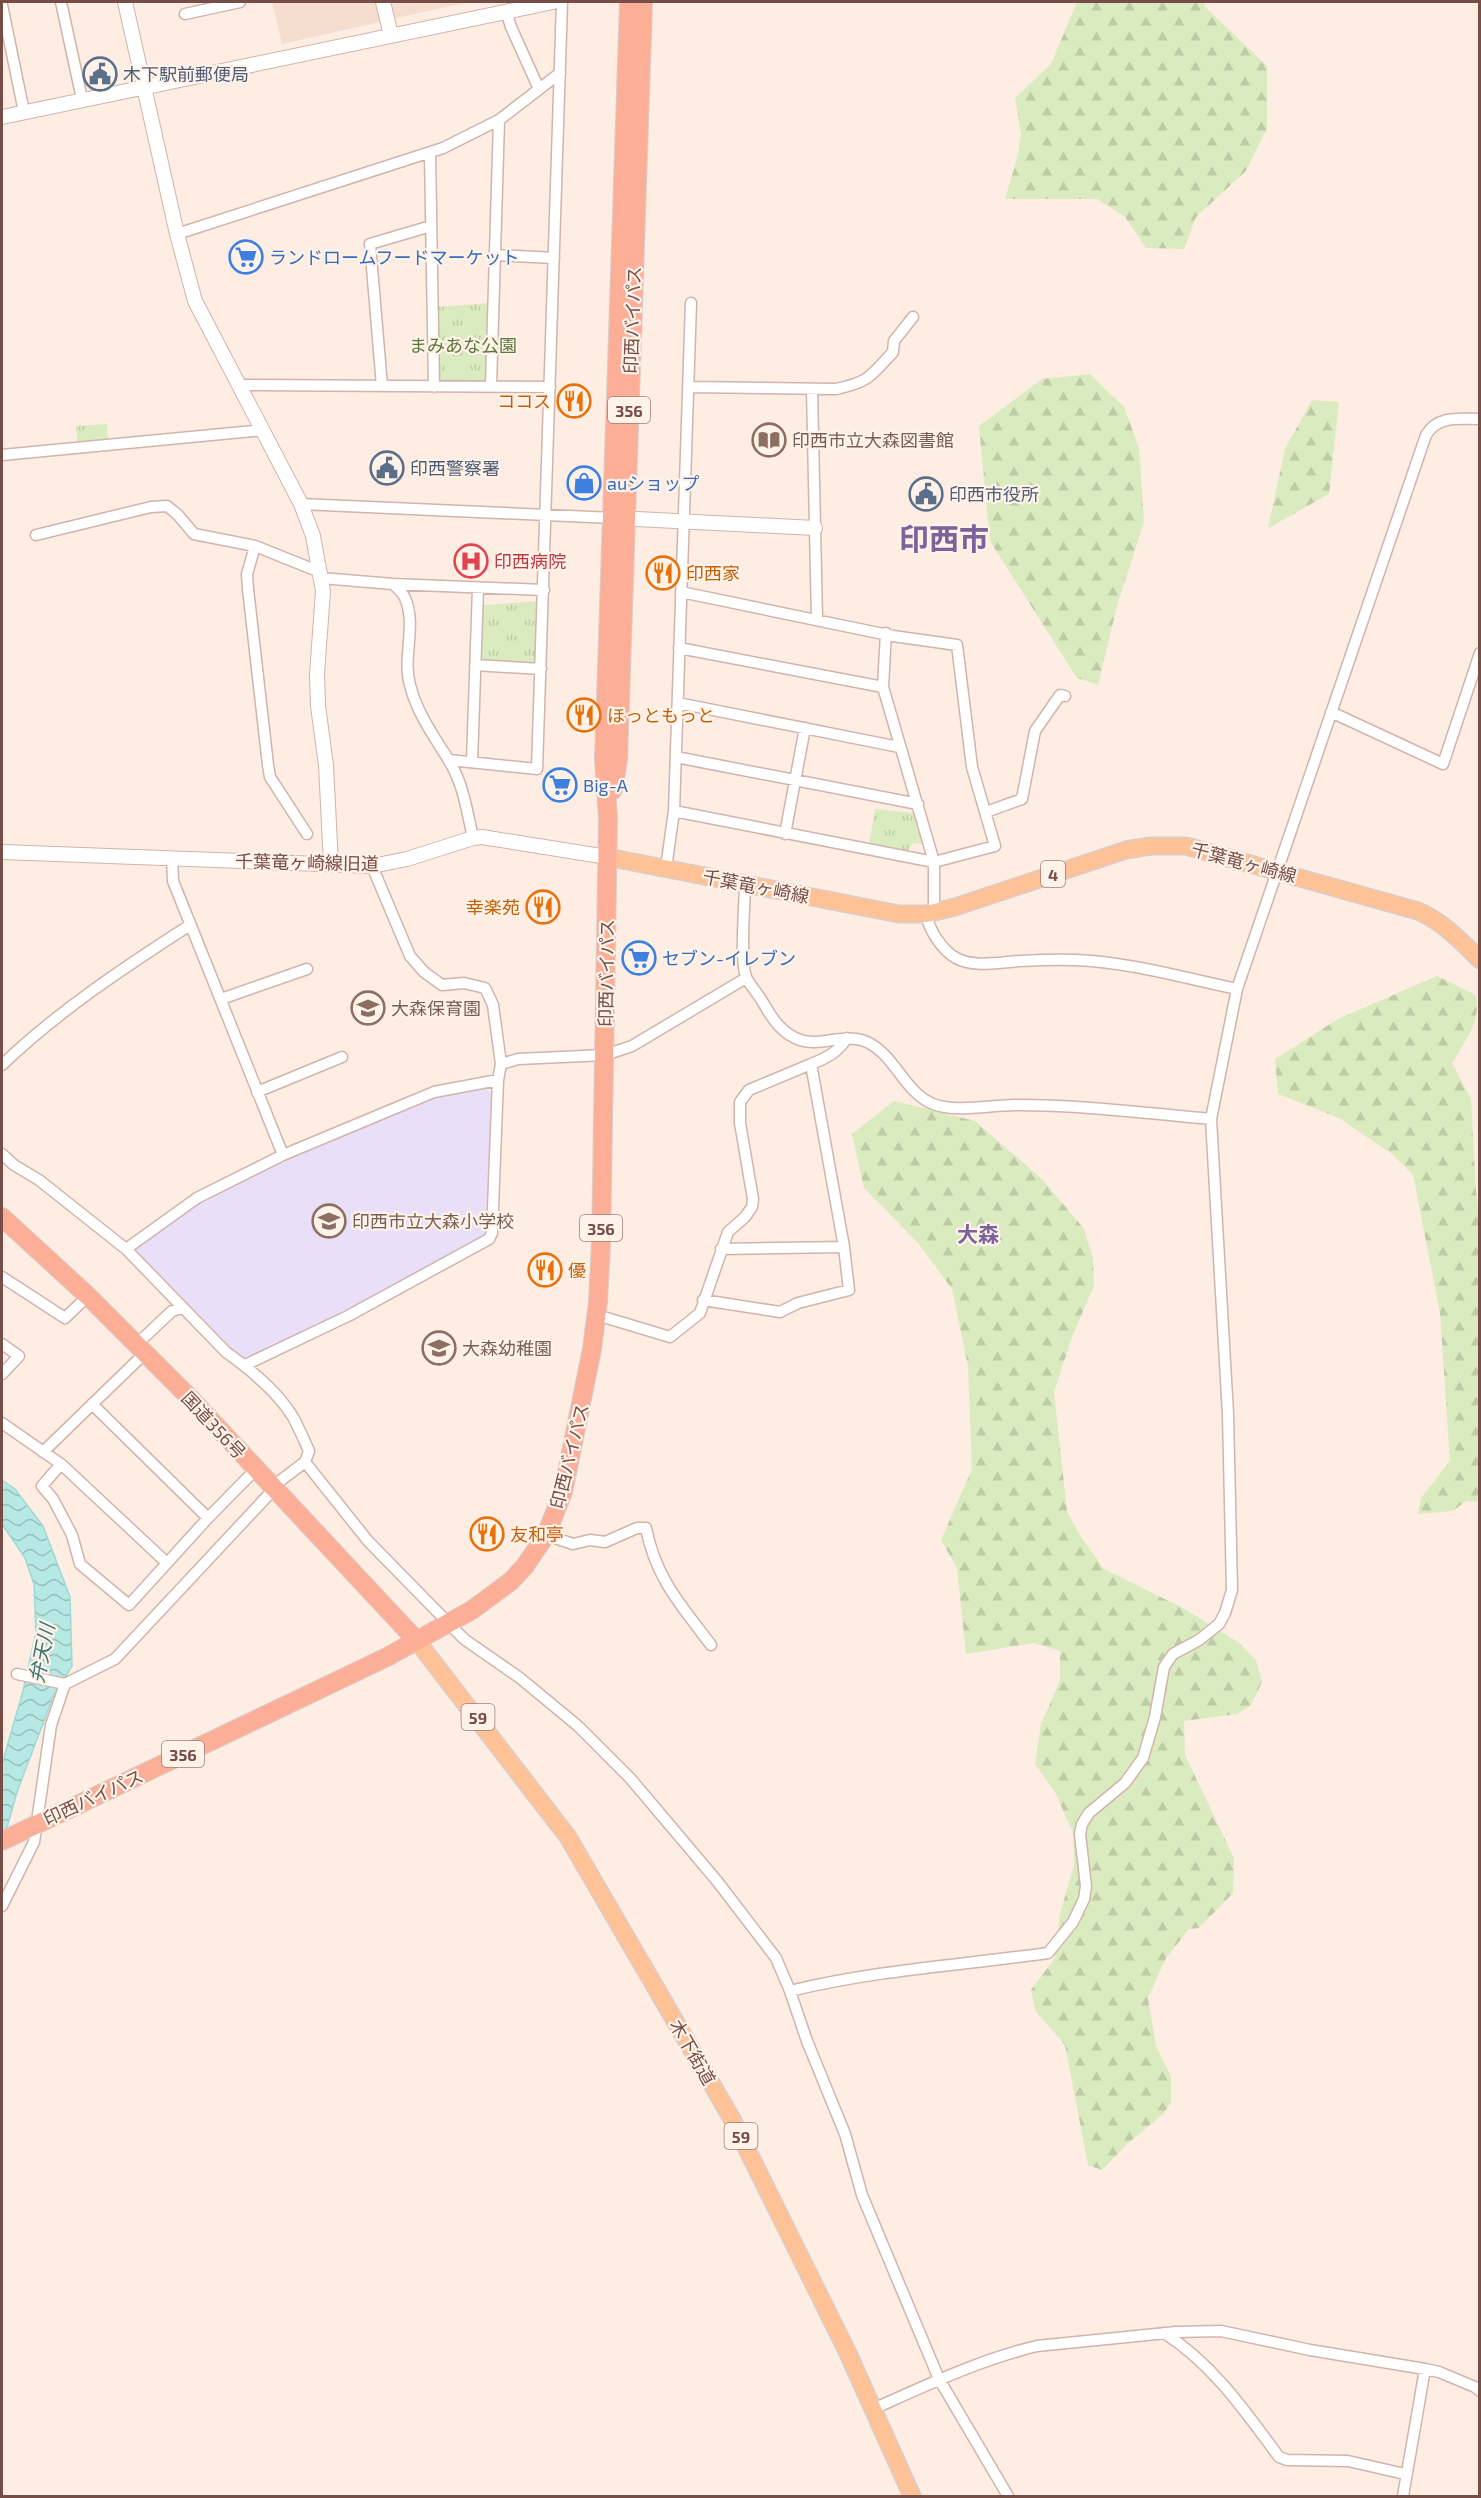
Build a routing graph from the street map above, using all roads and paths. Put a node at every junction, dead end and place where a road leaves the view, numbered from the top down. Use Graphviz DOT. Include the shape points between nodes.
graph roads {
  1 [pos="61,2"];
  2 [pos="125,2"];
  3 [pos="240,2"];
  4 [pos="383,2"];
  5 [pos="553,2"];
  6 [pos="562,2"];
  7 [pos="629,2"];
  8 [pos="643,2"];
  9 [pos="2,5"];
  10 [pos="506,11"];
  11 [pos="185,14"];
  12 [pos="391,35"];
  13 [pos="560,73"];
  14 [pos="144,87"];
  15 [pos="539,89"];
  16 [pos="82,99"];
  17 [pos="24,112"];
  18 [pos="2,117"];
  19 [pos="499,120"];
  20 [pos="430,153"];
  21 [pos="431,226"];
  22 [pos="177,234"];
  23 [pos="496,255"];
  24 [pos="554,258"];
  25 [pos="691,303"];
  26 [pos="913,317"];
  27 [pos="238,385"];
  28 [pos="382,386"];
  29 [pos="491,386"];
  30 [pos="434,387"];
  31 [pos="550,387"];
  32 [pos="688,387"];
  33 [pos="812,389"];
  34 [pos="1479,419"];
  35 [pos="263,430"];
  36 [pos="2,455"];
  37 [pos="301,504"];
  38 [pos="546,514"];
  39 [pos="619,518"];
  40 [pos="684,521"];
  41 [pos="815,528"];
  42 [pos="36,535"];
  43 [pos="255,546"];
  44 [pos="321,575"];
  45 [pos="393,584"];
  46 [pos="478,588"];
  47 [pos="544,590"];
  48 [pos="681,592"];
  49 [pos="817,620"];
  50 [pos="886,633"];
  51 [pos="679,648"];
  52 [pos="1479,653"];
  53 [pos="474,665"];
  54 [pos="541,669"];
  55 [pos="883,687"];
  56 [pos="1065,696"];
  57 [pos="678,703"];
  58 [pos="1331,712"];
  59 [pos="805,728"];
  60 [pos="899,747"];
  61 [pos="676,757"];
  62 [pos="449,760"];
  63 [pos="472,762"];
  64 [pos="795,780"];
  65 [pos="918,804"];
  66 [pos="674,811"];
  67 [pos="986,812"];
  68 [pos="307,834"];
  69 [pos="784,834"];
  70 [pos="473,838"];
  71 [pos="2,852"];
  72 [pos="607,857"];
  73 [pos="172,858"];
  74 [pos="934,862"];
  75 [pos="331,864"];
  76 [pos="372,866"];
  77 [pos="666,868"];
  78 [pos="1278,870"];
  79 [pos="745,884"];
  80 [pos="930,913"];
  81 [pos="190,925"];
  82 [pos="1479,960"];
  83 [pos="307,969"];
  84 [pos="746,978"];
  85 [pos="1237,989"];
  86 [pos="221,999"];
  87 [pos="847,1038"];
  88 [pos="605,1055"];
  89 [pos="342,1057"];
  90 [pos="501,1064"];
  91 [pos="811,1064"];
  92 [pos="2,1065"];
  93 [pos="498,1080"];
  94 [pos="257,1092"];
  95 [pos="1211,1119"];
  96 [pos="2,1154"];
  97 [pos="283,1155"];
  98 [pos="2,1217"];
  99 [pos="844,1247"];
  100 [pos="126,1249"];
  101 [pos="721,1249"];
  102 [pos="2,1277"];
  103 [pos="88,1296"];
  104 [pos="703,1300"];
  105 [pos="182,1308"];
  106 [pos="597,1315"];
  107 [pos="2,1344"];
  108 [pos="141,1349"];
  109 [pos="245,1365"];
  110 [pos="2,1374"];
  111 [pos="92,1404"];
  112 [pos="2,1424"];
  113 [pos="43,1452"];
  114 [pos="305,1462"];
  115 [pos="61,1464"];
  116 [pos="255,1470"];
  117 [pos="273,1488"];
  118 [pos="208,1518"];
  119 [pos="546,1535"];
  120 [pos="167,1563"];
  121 [pos="450,1624"];
  122 [pos="417,1641"];
  123 [pos="711,1645"];
  124 [pos="17,1674"];
  125 [pos="65,1684"];
  126 [pos="28,1828"];
  127 [pos="2,1841"];
  128 [pos="2,1906"];
  129 [pos="790,1990"];
  130 [pos="1164,2333"];
  131 [pos="1425,2369"];
  132 [pos="939,2379"];
  133 [pos="1479,2391"];
  134 [pos="873,2409"];
  135 [pos="1405,2474"];
  136 [pos="912,2496"];
  137 [pos="1008,2496"];
  138 [pos="1403,2496"];
  1 -- 16 [label="street"];
  2 -- 14 [label="street"];
  3 -- 11 [label="street"];
  4 -- 12 [label="street"];
  5 -- 10 [label="street"];
  6 -- 13 [label="street"];
  7 -- 39 [label="highway, 印西バイパス / 356"];
  8 -- 39 [label="highway, 印西バイパス / 356"];
  9 -- 17 [label="street"];
  10 -- 12 [label="street"];
  10 -- 15 [label="street"];
  12 -- 14 [label="street"];
  13 -- 15 [label="street"];
  13 -- 24 [label="street"];
  14 -- 16 [label="street"];
  14 -- 22 [label="street"];
  15 -- 19 [label="street"];
  16 -- 17 [label="street"];
  17 -- 18 [label="street"];
  19 -- 20 [label="street"];
  19 -- 23 [label="street"];
  20 -- 21 [label="street"];
  20 -- 22 [label="street"];
  21 -- 28 [label="street" via="370,244"];
  21 -- 30 [label="street"];
  22 -- 27 [label="street" via="195,300"];
  23 -- 24 [label="street"];
  23 -- 29 [label="street"];
  24 -- 31 [label="street"];
  25 -- 32 [label="street"];
  26 -- 33 [label="street" via="894,341 893,352 866,381 836,389"];
  27 -- 28 [label="street"];
  27 -- 35 [label="street"];
  28 -- 30 [label="street"];
  29 -- 30 [label="street"];
  29 -- 31 [label="street"];
  31 -- 38 [label="street"];
  32 -- 33 [label="street"];
  32 -- 40 [label="street"];
  33 -- 41 [label="street"];
  34 -- 58 [label="street" via="1439,421 1426,435"];
  35 -- 36 [label="street"];
  35 -- 37 [label="street"];
  37 -- 38 [label="street"];
  37 -- 44 [label="street"];
  38 -- 39 [label="street"];
  38 -- 47 [label="street"];
  39 -- 40 [label="street"];
  39 -- 72 [label="highway, 印西バイパス / 356" via="604,759"];
  40 -- 41 [label="street"];
  40 -- 48 [label="street"];
  41 -- 49 [label="street"];
  42 -- 43 [label="street" via="167,506 194,534"];
  43 -- 44 [label="street"];
  43 -- 68 [label="street" via="247,574 270,777"];
  44 -- 45 [label="street"];
  44 -- 75 [label="street" via="318,706 326,765"];
  45 -- 46 [label="street"];
  45 -- 62 [label="street" via="405,597 409,614 409,682 415,702"];
  46 -- 47 [label="street"];
  46 -- 53 [label="street"];
  47 -- 54 [label="street"];
  48 -- 49 [label="street"];
  48 -- 51 [label="street"];
  49 -- 50 [label="street"];
  50 -- 55 [label="street"];
  50 -- 67 [label="street" via="957,645 972,767"];
  51 -- 55 [label="street"];
  51 -- 57 [label="street"];
  52 -- 58 [label="street" via="1443,764"];
  53 -- 54 [label="street"];
  53 -- 63 [label="street"];
  54 -- 63 [label="street" via="537,769"];
  55 -- 60 [label="street"];
  56 -- 67 [label="street" via="1060,695 1035,731 1022,799"];
  57 -- 59 [label="street"];
  57 -- 61 [label="street"];
  58 -- 78 [label="street"];
  59 -- 60 [label="street"];
  59 -- 64 [label="street"];
  60 -- 65 [label="street"];
  61 -- 64 [label="street"];
  61 -- 66 [label="street"];
  62 -- 63 [label="street"];
  62 -- 70 [label="street" via="464,795"];
  64 -- 65 [label="street"];
  64 -- 69 [label="street"];
  65 -- 74 [label="street"];
  66 -- 69 [label="street"];
  66 -- 77 [label="street"];
  67 -- 74 [label="street" via="995,846"];
  69 -- 74 [label="street"];
  70 -- 72 [label="street, 千葉竜ヶ崎線旧道"];
  70 -- 76 [label="street, 千葉竜ヶ崎線旧道"];
  71 -- 73 [label="street, 千葉竜ヶ崎線旧道"];
  72 -- 77 [label="main road, 千葉竜ヶ崎線 / 4"];
  72 -- 88 [label="highway, 印西バイパス / 356"];
  73 -- 75 [label="street, 千葉竜ヶ崎線旧道"];
  73 -- 81 [label="street" via="173,881"];
  74 -- 80 [label="street" via="936,881"];
  75 -- 76 [label="street, 千葉竜ヶ崎線旧道"];
  76 -- 90 [label="street" via="410,956 424,972 442,986 464,983 485,988 493,1005"];
  77 -- 79 [label="main road, 千葉竜ヶ崎線 / 4"];
  78 -- 80 [label="main road, 千葉竜ヶ崎線 / 4" via="1186,846 1138,847"];
  78 -- 82 [label="main road, 千葉竜ヶ崎線 / 4" via="1427,915 1454,934"];
  78 -- 85 [label="street"];
  79 -- 80 [label="main road, 千葉竜ヶ崎線 / 4" via="899,915"];
  79 -- 84 [label="street"];
  80 -- 85 [label="street" via="927,922 936,938 956,958 972,963 1076,960"];
  81 -- 86 [label="street"];
  81 -- 92 [label="street" via="66,1011"];
  83 -- 86 [label="street"];
  84 -- 87 [label="street" via="774,1022 788,1034 802,1041"];
  84 -- 88 [label="street" via="632,1046"];
  85 -- 95 [label="street"];
  86 -- 94 [label="street"];
  87 -- 91 [label="street" via="828,1058"];
  87 -- 95 [label="street" via="868,1042 915,1091 934,1104 1087,1108"];
  88 -- 90 [label="street" via="518,1059"];
  88 -- 106 [label="highway, 印西バイパス / 356"];
  89 -- 94 [label="street"];
  90 -- 93 [label="street"];
  91 -- 99 [label="street"];
  91 -- 101 [label="street" via="749,1090 740,1102 752,1207 728,1232"];
  93 -- 97 [label="street" via="434,1092"];
  93 -- 109 [label="street" via="489,1239 348,1316"];
  94 -- 97 [label="street"];
  95 -- 129 [label="street" via="1231,1505 1232,1590 1225,1613 1211,1632 1173,1654 1164,1667 1143,1758 1125,1783 1089,1813 1082,1824 1084,1899 1073,1922 1048,1953 907,1969"];
  96 -- 100 [label="street"];
  97 -- 100 [label="street" via="197,1198"];
  98 -- 103 [label="highway, 国道356号"];
  99 -- 101 [label="street"];
  99 -- 104 [label="street" via="849,1290 798,1303 780,1312"];
  100 -- 105 [label="street"];
  101 -- 104 [label="street"];
  102 -- 103 [label="street" via="65,1318"];
  103 -- 108 [label="highway, 国道356号"];
  104 -- 106 [label="street" via="700,1313 670,1337"];
  105 -- 108 [label="street" via="172,1311"];
  105 -- 109 [label="street" via="226,1352"];
  106 -- 119 [label="highway, 印西バイパス / 356" via="570,1466"];
  107 -- 110 [label="street" via="19,1356"];
  108 -- 111 [label="street"];
  108 -- 116 [label="highway, 国道356号"];
  109 -- 114 [label="street" via="294,1418 309,1451"];
  111 -- 113 [label="street"];
  111 -- 118 [label="street"];
  112 -- 113 [label="street"];
  113 -- 115 [label="street"];
  114 -- 117 [label="street"];
  114 -- 121 [label="street" via="368,1541"];
  115 -- 120 [label="street"];
  115 -- 120 [label="street" via="42,1486 53,1498 72,1535 80,1564 129,1605"];
  116 -- 117 [label="highway, 国道356号"];
  116 -- 118 [label="street"];
  117 -- 122 [label="highway, 国道356号"];
  117 -- 125 [label="street" via="116,1659"];
  118 -- 120 [label="street"];
  119 -- 121 [label="highway, 印西バイパス / 356" via="511,1581"];
  119 -- 123 [label="street" via="573,1544 605,1542 646,1528 662,1578"];
  121 -- 122 [label="highway, 印西バイパス / 356"];
  121 -- 129 [label="street" via="464,1639 578,1726 630,1778 776,1958"];
  122 -- 126 [label="highway, 印西バイパス / 356"];
  122 -- 134 [label="main road, 木下街道 / 59" via="568,1837 742,2138"];
  124 -- 125 [label="street"];
  125 -- 126 [label="street" via="51,1725"];
  126 -- 127 [label="highway, 印西バイパス / 356"];
  126 -- 128 [label="street" via="34,1842"];
  129 -- 132 [label="street" via="845,2134 862,2195"];
  130 -- 131 [label="street" via="1221,2331"];
  130 -- 132 [label="street" via="1037,2346"];
  130 -- 135 [label="street" via="1224,2385 1279,2457 1348,2461"];
  131 -- 133 [label="street"];
  131 -- 135 [label="street"];
  132 -- 134 [label="street"];
  132 -- 137 [label="street"];
  134 -- 136 [label="main road, 木下街道 / 59"];
  135 -- 138 [label="street"];
}
